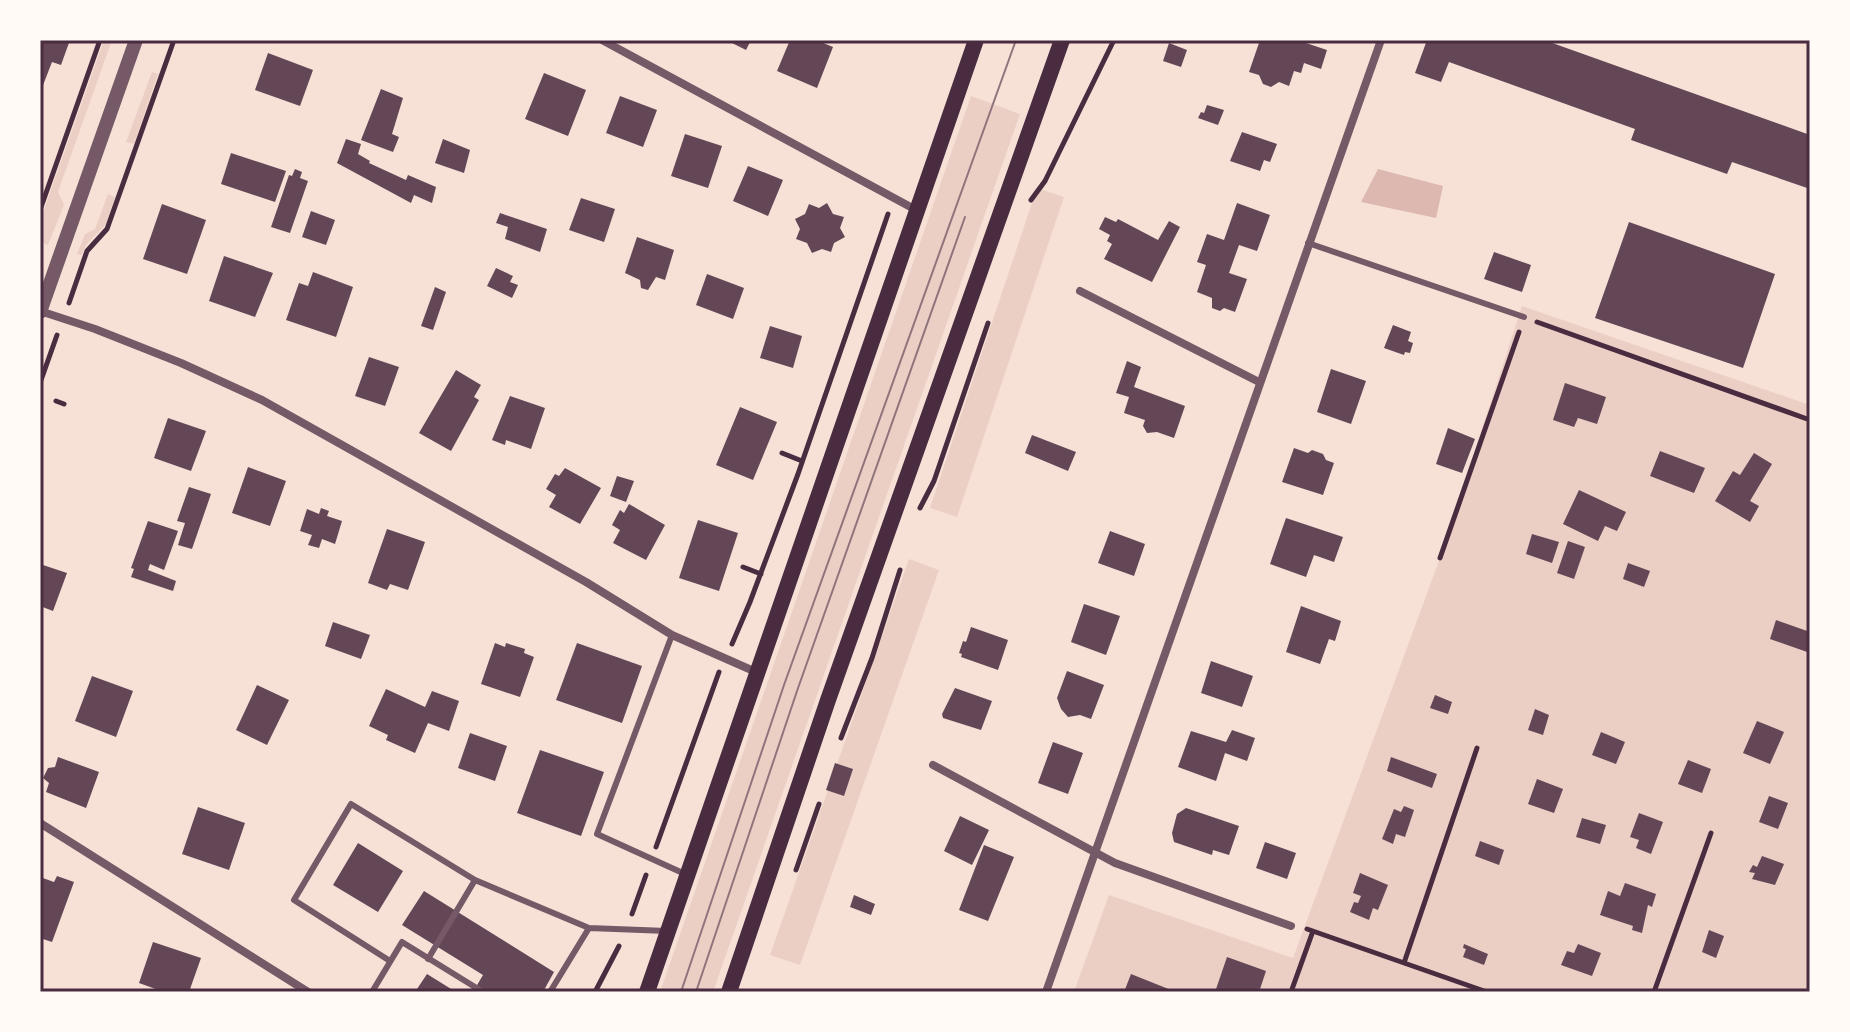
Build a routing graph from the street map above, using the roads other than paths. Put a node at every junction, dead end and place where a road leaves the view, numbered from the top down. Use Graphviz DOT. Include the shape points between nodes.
graph roads {
  1 [pos="136,40"];
  2 [pos="602,40"];
  3 [pos="976,40"];
  4 [pos="1062,40"];
  5 [pos="1381,40"];
  6 [pos="918,211"];
  7 [pos="1308,243"];
  8 [pos="1080,291"];
  9 [pos="40,312"];
  10 [pos="1524,317"];
  11 [pos="1259,382"];
  12 [pos="672,635"];
  13 [pos="756,672"];
  14 [pos="933,765"];
  15 [pos="40,823"];
  16 [pos="1094,851"];
  17 [pos="688,876"];
  18 [pos="475,880"];
  19 [pos="1291,926"];
  20 [pos="589,928"];
  21 [pos="670,931"];
  22 [pos="428,959"];
  23 [pos="390,961"];
  24 [pos="308,992"];
  25 [pos="372,992"];
  26 [pos="483,992"];
  27 [pos="550,992"];
  28 [pos="647,992"];
  29 [pos="729,992"];
  30 [pos="1046,992"];
  1 -- 9 [label="street"];
  2 -- 6 [label="street"];
  3 -- 6 [label="main road"];
  4 -- 29 [label="main road"];
  5 -- 7 [label="street"];
  6 -- 13 [label="main road"];
  7 -- 10 [label="lane"];
  7 -- 11 [label="street"];
  8 -- 11 [label="street"];
  9 -- 12 [label="street" via="181,363 262,400"];
  11 -- 16 [label="street"];
  12 -- 13 [label="street"];
  12 -- 17 [label="lane" via="597,834"];
  13 -- 17 [label="main road"];
  14 -- 16 [label="street"];
  15 -- 24 [label="street"];
  16 -- 19 [label="street"];
  16 -- 30 [label="street"];
  17 -- 21 [label="main road"];
  18 -- 20 [label="lane"];
  18 -- 22 [label="lane"];
  18 -- 23 [label="lane" via="351,804 294,900"];
  20 -- 21 [label="lane"];
  20 -- 27 [label="lane"];
  21 -- 28 [label="main road"];
  22 -- 23 [label="lane" via="402,942"];
  22 -- 26 [label="lane"];
  23 -- 25 [label="lane"];
}
